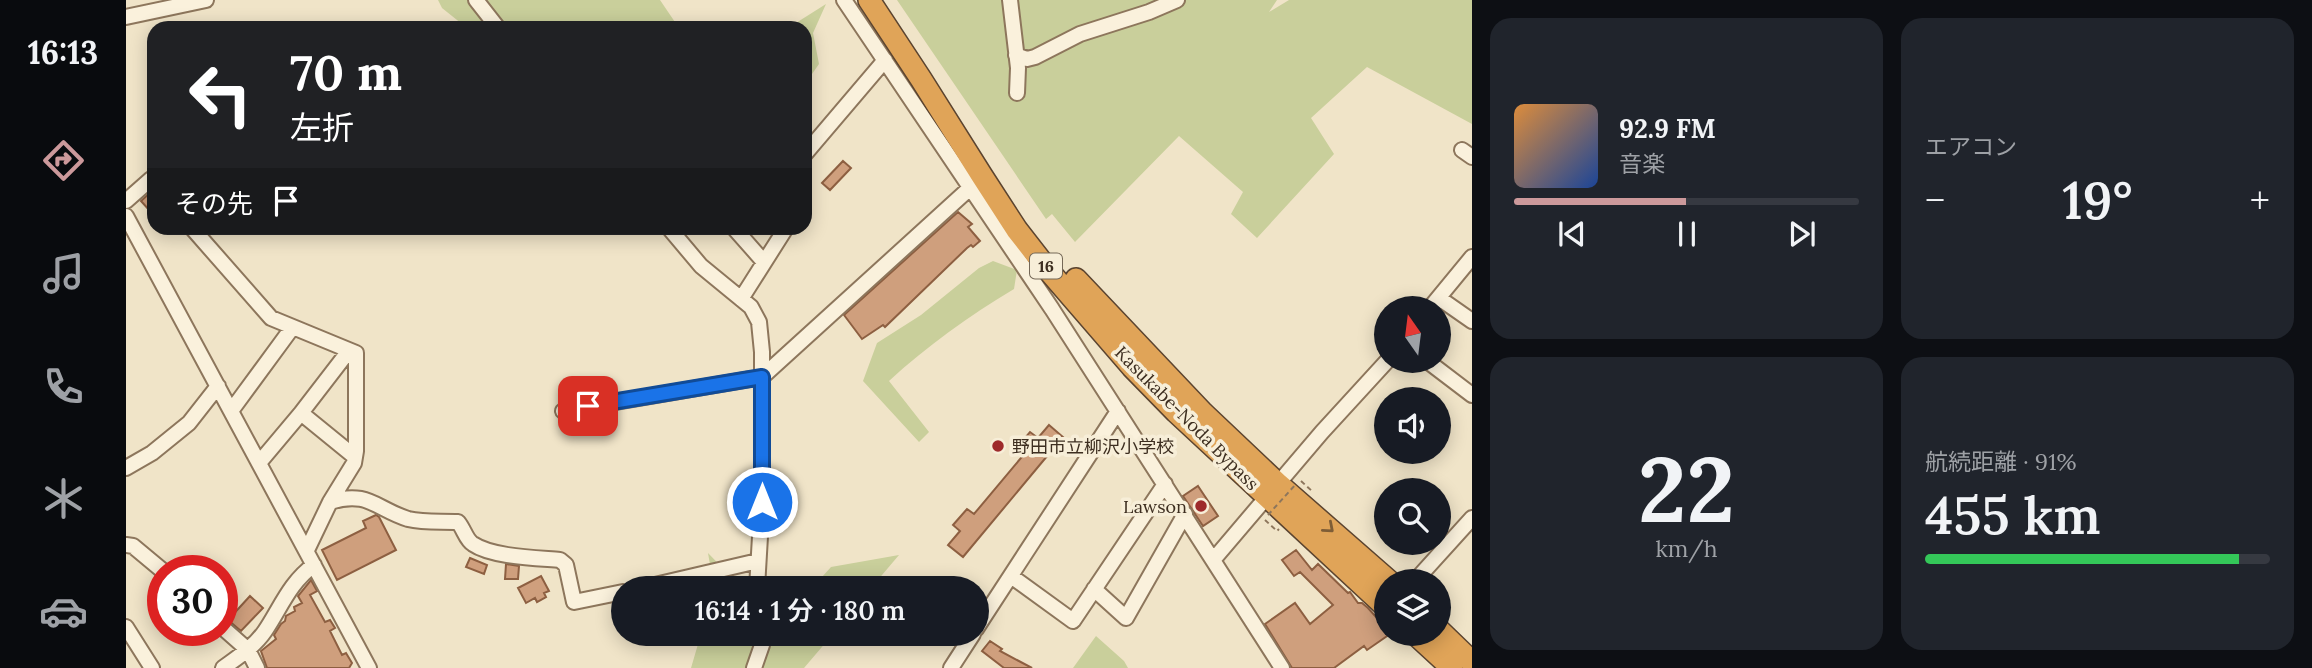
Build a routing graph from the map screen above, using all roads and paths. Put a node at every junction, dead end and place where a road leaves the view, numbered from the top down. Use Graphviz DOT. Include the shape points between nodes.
graph roads {
  1 [pos="206,0"];
  2 [pos="475,0"];
  3 [pos="844,0"];
  4 [pos="869,0"];
  5 [pos="886,0"];
  6 [pos="1177,0"];
  7 [pos="1012,1"];
  8 [pos="126,17"];
  9 [pos="492,21"];
  10 [pos="1016,55"];
  11 [pos="885,61"];
  12 [pos="1017,93"];
  13 [pos="812,146"];
  14 [pos="147,183"];
  15 [pos="970,188"];
  16 [pos="126,201"];
  17 [pos="126,216"];
  18 [pos="198,235"];
  19 [pos="675,235"];
  20 [pos="740,235"];
  21 [pos="781,235"];
  22 [pos="1472,257"];
  23 [pos="764,262"];
  24 [pos="1440,296"];
  25 [pos="741,299"];
  26 [pos="1451,311"];
  27 [pos="1472,321"];
  28 [pos="292,328"];
  29 [pos="348,352"];
  30 [pos="1378,373"];
  31 [pos="1444,373"];
  32 [pos="762,377"];
  33 [pos="218,386"];
  34 [pos="1472,394"];
  35 [pos="231,411"];
  36 [pos="563,411"];
  37 [pos="1118,411"];
  38 [pos="301,413"];
  39 [pos="355,457"];
  40 [pos="260,463"];
  41 [pos="126,468"];
  42 [pos="1165,484"];
  43 [pos="1277,495"];
  44 [pos="330,502"];
  45 [pos="1185,514"];
  46 [pos="1472,518"];
  47 [pos="126,545"];
  48 [pos="307,550"];
  49 [pos="147,558"];
  50 [pos="1213,559"];
  51 [pos="758,561"];
  52 [pos="314,565"];
  53 [pos="1374,569"];
  54 [pos="1426,569"];
  55 [pos="694,576"];
  56 [pos="757,576"];
  57 [pos="1011,576"];
  58 [pos="1094,589"];
  59 [pos="611,594"];
  60 [pos="1374,595"];
  61 [pos="989,609"];
  62 [pos="126,627"];
  63 [pos="238,641"];
  64 [pos="1451,642"];
  65 [pos="762,646"];
  66 [pos="965,646"];
  67 [pos="1428,646"];
  68 [pos="248,650"];
  69 [pos="1472,662"];
  70 [pos="152,668"];
  71 [pos="223,668"];
  72 [pos="257,668"];
  73 [pos="369,668"];
  74 [pos="754,668"];
  75 [pos="950,668"];
  76 [pos="1282,668"];
  77 [pos="1452,668"];
  1 -- 8 [label="street"];
  2 -- 9 [label="street"];
  3 -- 11 [label="street"];
  4 -- 43 [label="highway, Kasukabe-Noda Bypass / 16" via="1017,230 1049,271 1176,412"];
  5 -- 43 [label="highway, Kasukabe-Noda Bypass / 16" via="1015,202 1059,260"];
  6 -- 10 [label="street" via="1080,34 1035,57"];
  7 -- 10 [label="street"];
  10 -- 12 [label="street"];
  11 -- 13 [label="street"];
  11 -- 15 [label="street"];
  14 -- 16 [label="street"];
  15 -- 32 [label="street"];
  15 -- 37 [label="street"];
  17 -- 33 [label="street"];
  18 -- 28 [label="street" via="264,312"];
  19 -- 25 [label="street" via="701,266"];
  20 -- 23 [label="street"];
  21 -- 23 [label="street"];
  22 -- 24 [label="street"];
  23 -- 25 [label="street"];
  25 -- 32 [label="street" via="759,322"];
  26 -- 27 [label="street"];
  28 -- 29 [label="street"];
  28 -- 35 [label="street"];
  29 -- 38 [label="street"];
  29 -- 39 [label="street" via="356,353"];
  30 -- 43 [label="street" via="1350,401"];
  31 -- 34 [label="street"];
  32 -- 36 [label="street"];
  32 -- 51 [label="street"];
  33 -- 35 [label="street"];
  33 -- 41 [label="street" via="189,423"];
  35 -- 40 [label="street"];
  37 -- 42 [label="street"];
  37 -- 57 [label="street"];
  38 -- 39 [label="street"];
  38 -- 40 [label="street"];
  39 -- 44 [label="street"];
  40 -- 48 [label="street"];
  42 -- 45 [label="street"];
  42 -- 58 [label="street"];
  43 -- 50 [label="street"];
  43 -- 53 [label="highway, Kasukabe-Noda Bypass / 16, one-way"];
  43 -- 60 [label="highway, Kasukabe-Noda Bypass / 16"];
  44 -- 48 [label="street"];
  44 -- 59 [label="street" via="359,498 407,518 458,522 469,541 481,548 566,565 574,602"];
  45 -- 50 [label="street"];
  45 -- 58 [label="street" via="1126,618"];
  46 -- 54 [label="street"];
  47 -- 49 [label="street"];
  48 -- 52 [label="street"];
  50 -- 76 [label="street"];
  51 -- 55 [label="street"];
  51 -- 56 [label="street"];
  52 -- 68 [label="street" via="299,576 264,634"];
  52 -- 73 [label="street"];
  57 -- 58 [label="street" via="1073,621"];
  57 -- 61 [label="street"];
  62 -- 70 [label="street"];
  63 -- 68 [label="street"];
  64 -- 69 [label="highway"];
  65 -- 74 [label="street"];
  66 -- 75 [label="street"];
  67 -- 77 [label="highway"];
  68 -- 71 [label="street"];
  68 -- 72 [label="street"];
}
